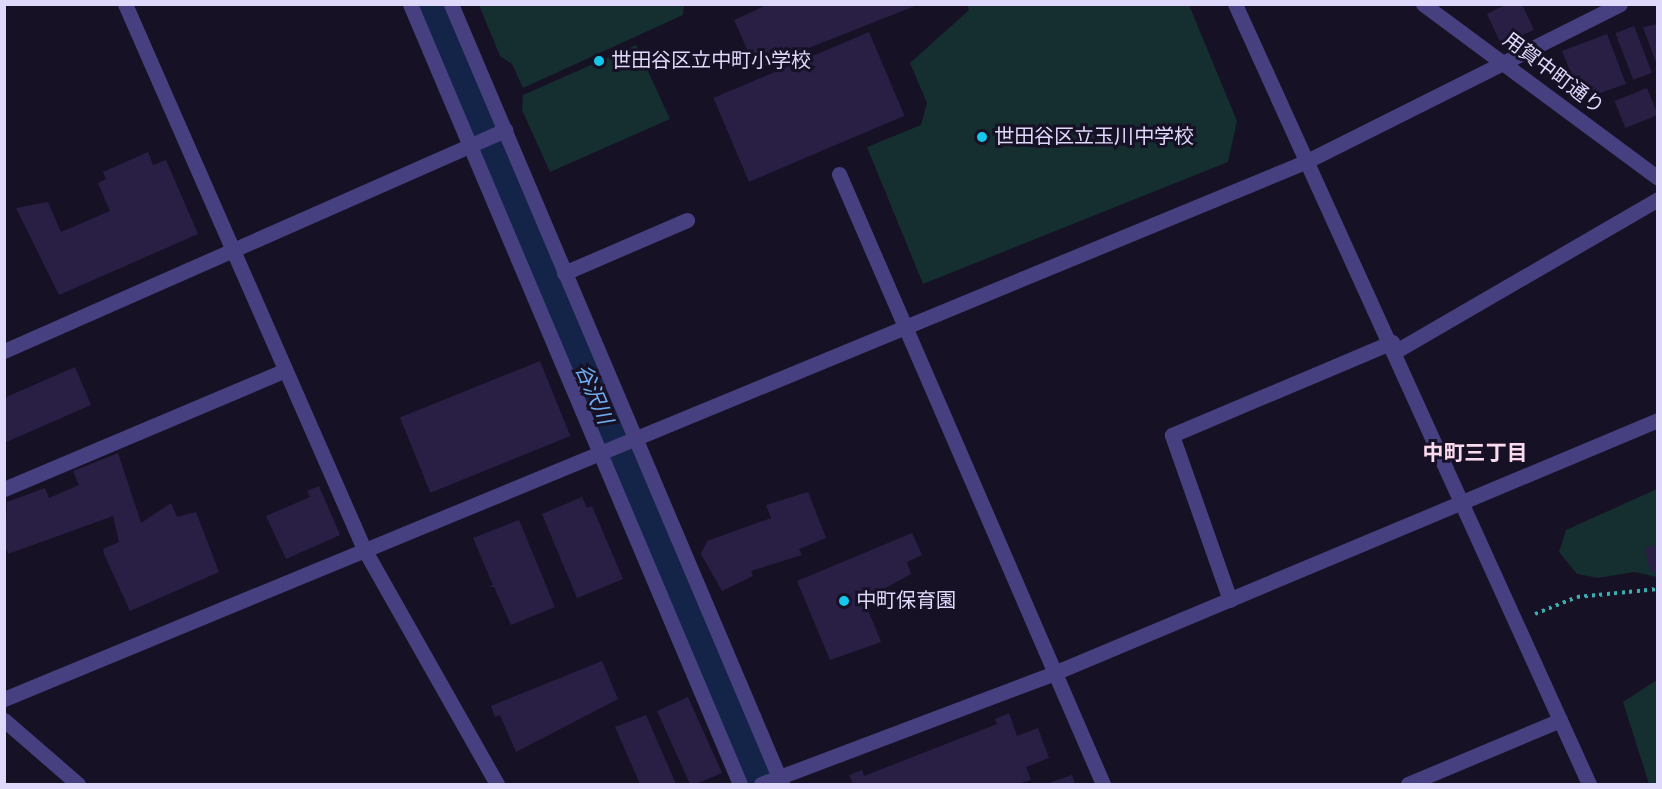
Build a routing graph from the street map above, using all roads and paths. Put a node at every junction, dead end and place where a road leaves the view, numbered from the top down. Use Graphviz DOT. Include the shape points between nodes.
graph roads {
  1 [pos="125,4"];
  2 [pos="410,4"];
  3 [pos="452,4"];
  4 [pos="1234,4"];
  5 [pos="1423,4"];
  6 [pos="1620,4"];
  7 [pos="1505,64"];
  8 [pos="500,132"];
  9 [pos="473,144"];
  10 [pos="1305,162"];
  11 [pos="839,174"];
  12 [pos="1658,178"];
  13 [pos="1658,199"];
  14 [pos="687,220"];
  15 [pos="232,251"];
  16 [pos="564,273"];
  17 [pos="906,328"];
  18 [pos="1394,347"];
  19 [pos="4,351"];
  20 [pos="284,371"];
  21 [pos="1658,420"];
  22 [pos="635,436"];
  23 [pos="600,452"];
  24 [pos="4,489"];
  25 [pos="1463,500"];
  26 [pos="364,549"];
  27 [pos="1658,589"];
  28 [pos="1230,600"];
  29 [pos="1526,617"];
  30 [pos="1054,673"];
  31 [pos="4,699"];
  32 [pos="4,720"];
  33 [pos="1560,720"];
  34 [pos="781,781"];
  35 [pos="78,784"];
  36 [pos="497,784"];
  37 [pos="740,784"];
  38 [pos="761,784"];
  39 [pos="1103,784"];
  40 [pos="1408,784"];
  41 [pos="1589,784"];
  1 -- 15 [label="street"];
  2 -- 9 [label="street"];
  3 -- 8 [label="street"];
  4 -- 10 [label="street"];
  5 -- 7 [label="street, 用賀中町通り"];
  6 -- 7 [label="street"];
  7 -- 10 [label="street"];
  7 -- 12 [label="street, 用賀中町通り"];
  8 -- 9 [label="street"];
  8 -- 16 [label="street"];
  9 -- 15 [label="street"];
  9 -- 23 [label="street"];
  10 -- 17 [label="street"];
  10 -- 18 [label="street"];
  11 -- 17 [label="street"];
  13 -- 18 [label="street"];
  14 -- 16 [label="street"];
  15 -- 19 [label="street"];
  15 -- 20 [label="street"];
  16 -- 22 [label="street"];
  17 -- 22 [label="street"];
  17 -- 30 [label="street"];
  18 -- 25 [label="street"];
  18 -- 28 [label="street" via="1172,435"];
  20 -- 24 [label="street"];
  20 -- 26 [label="street"];
  21 -- 25 [label="street"];
  22 -- 23 [label="street"];
  22 -- 34 [label="street"];
  23 -- 26 [label="street"];
  23 -- 37 [label="street"];
  25 -- 28 [label="street"];
  25 -- 33 [label="street"];
  26 -- 31 [label="street"];
  26 -- 36 [label="street"];
  27 -- 29 [label="path" via="1577,597"];
  28 -- 30 [label="street"];
  30 -- 34 [label="street"];
  30 -- 39 [label="street"];
  32 -- 35 [label="street"];
  33 -- 40 [label="street"];
  33 -- 41 [label="street"];
  34 -- 38 [label="street"];
}
